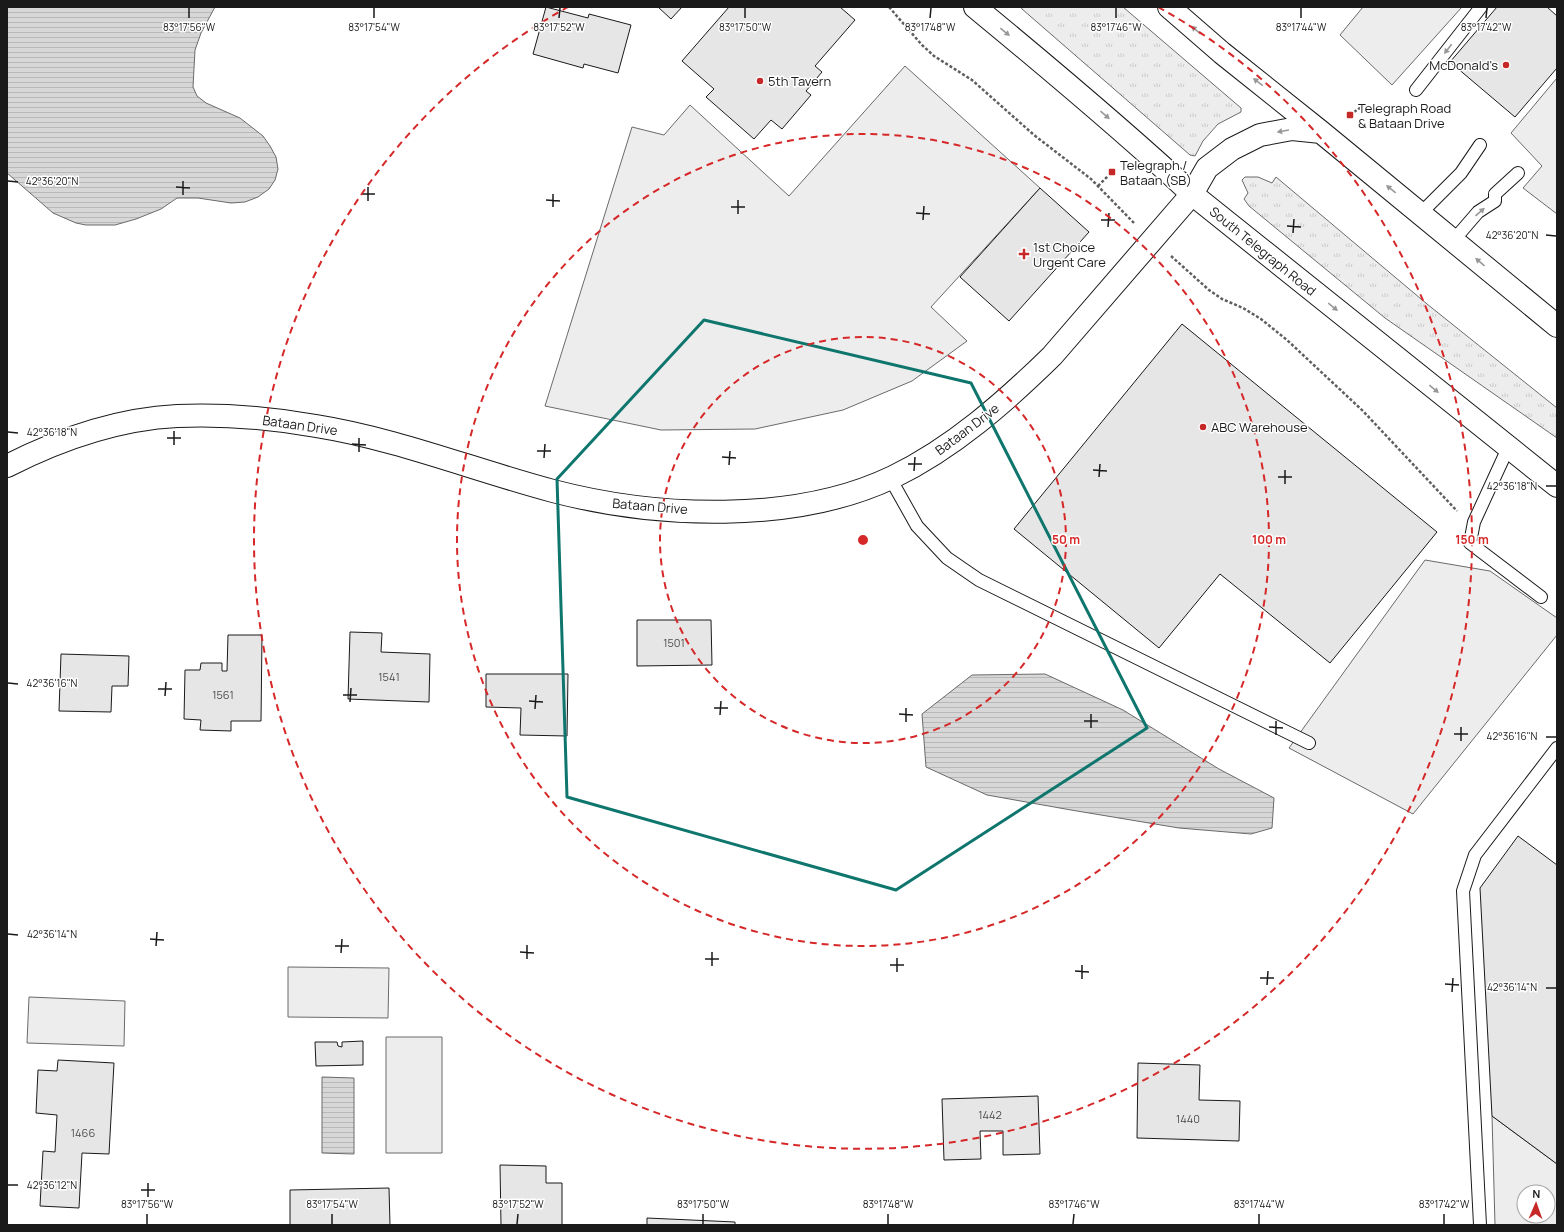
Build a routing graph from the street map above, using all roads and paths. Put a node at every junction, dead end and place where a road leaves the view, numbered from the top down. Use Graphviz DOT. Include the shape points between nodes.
graph roads {
  1 [pos="889,7"];
  2 [pos="975,7"];
  3 [pos="1169,7"];
  4 [pos="1481,7"];
  5 [pos="1416,90"];
  6 [pos="1364,105"];
  7 [pos="1350,115"];
  8 [pos="1321,132"];
  9 [pos="1480,145"];
  10 [pos="1112,172"];
  11 [pos="1518,174"];
  12 [pos="1098,186"];
  13 [pos="1192,194"];
  14 [pos="1421,214"];
  15 [pos="1135,223"];
  16 [pos="1453,241"];
  17 [pos="1170,254"];
  18 [pos="1557,326"];
  19 [pos="1508,448"];
  20 [pos="7,466"];
  21 [pos="890,478"];
  22 [pos="1557,486"];
  23 [pos="1454,509"];
  24 [pos="1541,597"];
  25 [pos="1309,743"];
  26 [pos="1557,748"];
  27 [pos="1480,1225"];
  1 -- 12 [label="path" via="934,56 972,80 1034,135"];
  2 -- 13 [label="main road, South Telegraph Road, one-way" via="1090,102"];
  8 -- 3 [label="main road, one-way"];
  4 -- 5 [label="lane, one-way"];
  6 -- 7 [label="path"];
  8 -- 13 [label="main road, Bataan Drive, one-way" via="1292,129 1260,135 1232,149 1207,168"];
  14 -- 8 [label="main road, one-way"];
  9 -- 14 [label="lane" via="1461,173"];
  10 -- 12 [label="path"];
  16 -- 11 [label="lane, one-way" via="1478,212 1495,201 1495,194"];
  12 -- 15 [label="path"];
  13 -- 19 [label="main road, South Telegraph Road, one-way"];
  13 -- 21 [label="main road, Bataan Drive" via="1052,356 1032,375 946,446"];
  14 -- 16 [label="main road"];
  18 -- 16 [label="main road, one-way"];
  17 -- 23 [label="path" via="1215,295 1260,319 1287,340 1363,411"];
  19 -- 22 [label="main road, South Telegraph Road"];
  19 -- 24 [label="lane" via="1474,522 1470,543"];
  20 -- 21 [label="main road, Bataan Drive" via="64,440 100,429 171,417 234,417 318,426 402,446 555,491 613,504 673,510 780,508 852,493"];
  21 -- 25 [label="lane" via="917,526 947,558 979,580"];
  26 -- 27 [label="lane" via="1475,855 1463,891"];
}
